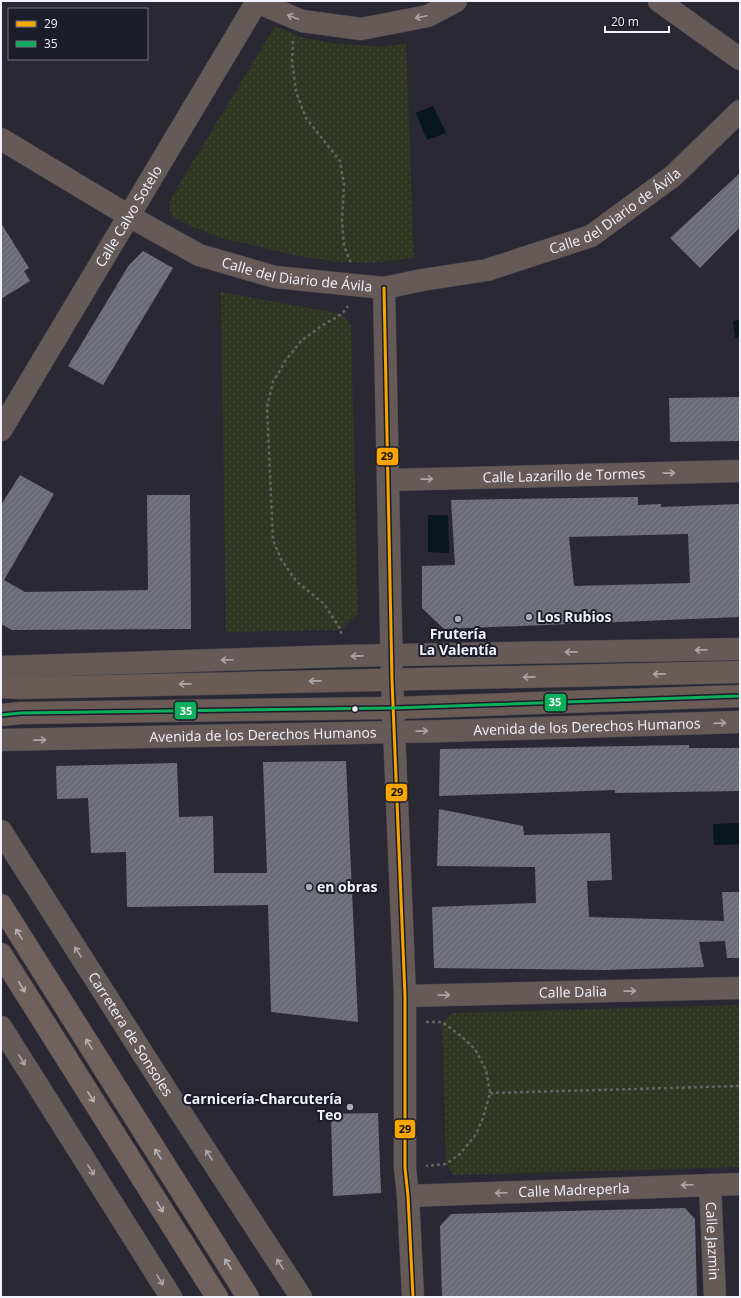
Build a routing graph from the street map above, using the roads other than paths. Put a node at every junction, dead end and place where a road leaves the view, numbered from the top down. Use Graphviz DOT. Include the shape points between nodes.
graph roads {
  1 [pos="456,1"];
  2 [pos="659,1"];
  3 [pos="255,2"];
  4 [pos="740,59"];
  5 [pos="740,111"];
  6 [pos="1,139"];
  7 [pos="129,216"];
  8 [pos="384,288"];
  9 [pos="1,430"];
  10 [pos="740,471"];
  11 [pos="388,480"];
  12 [pos="740,649"];
  13 [pos="392,656"];
  14 [pos="1,667"];
  15 [pos="740,672"];
  16 [pos="392,680"];
  17 [pos="1,687"];
  18 [pos="740,696"];
  19 [pos="393,708"];
  20 [pos="1,715"];
  21 [pos="740,722"];
  22 [pos="394,731"];
  23 [pos="1,740"];
  24 [pos="1,831"];
  25 [pos="1,905"];
  26 [pos="1,954"];
  27 [pos="740,988"];
  28 [pos="405,996"];
  29 [pos="1,1027"];
  30 [pos="710,1184"];
  31 [pos="740,1184"];
  32 [pos="408,1196"];
  33 [pos="171,1297"];
  34 [pos="217,1297"];
  35 [pos="248,1297"];
  36 [pos="301,1297"];
  37 [pos="414,1297"];
  38 [pos="715,1297"];
  1 -- 3 [label="street, one-way" via="428,16 361,29 302,21"];
  2 -- 4 [label="street"];
  3 -- 7 [label="street, Calle Calvo Sotelo"];
  5 -- 8 [label="street, Calle del Diario de Ávila" via="673,176 591,236 487,270"];
  6 -- 7 [label="street, Calle del Diario de Ávila"];
  7 -- 8 [label="street, Calle del Diario de Ávila" via="199,255 276,277"];
  7 -- 9 [label="street, Calle Calvo Sotelo"];
  8 -- 11 [label="street"];
  11 -- 10 [label="street, Calle Lazarillo de Tormes, one-way"];
  11 -- 13 [label="street"];
  12 -- 13 [label="street, one-way"];
  13 -- 14 [label="street, one-way"];
  13 -- 16 [label="street"];
  15 -- 16 [label="main road, one-way"];
  16 -- 17 [label="main road, one-way"];
  16 -- 19 [label="street"];
  18 -- 19 [label="main road, Avenida de los Derechos Humanos"];
  19 -- 20 [label="main road, Avenida de los Derechos Humanos"];
  19 -- 22 [label="street"];
  22 -- 21 [label="street, Avenida de los Derechos Humanos, one-way"];
  23 -- 22 [label="street, Avenida de los Derechos Humanos, one-way"];
  22 -- 28 [label="street"];
  36 -- 24 [label="street, Carretera de Sonsoles, one-way"];
  35 -- 25 [label="highway, one-way"];
  26 -- 34 [label="highway, one-way"];
  28 -- 27 [label="street, Calle Dalia, one-way"];
  28 -- 32 [label="street" via="405,1168"];
  29 -- 33 [label="street, one-way"];
  30 -- 31 [label="street, Calle Madreperla"];
  30 -- 32 [label="street, Calle Madreperla, one-way"];
  30 -- 38 [label="street, Calle Jazmin"];
  32 -- 37 [label="street"];
}
